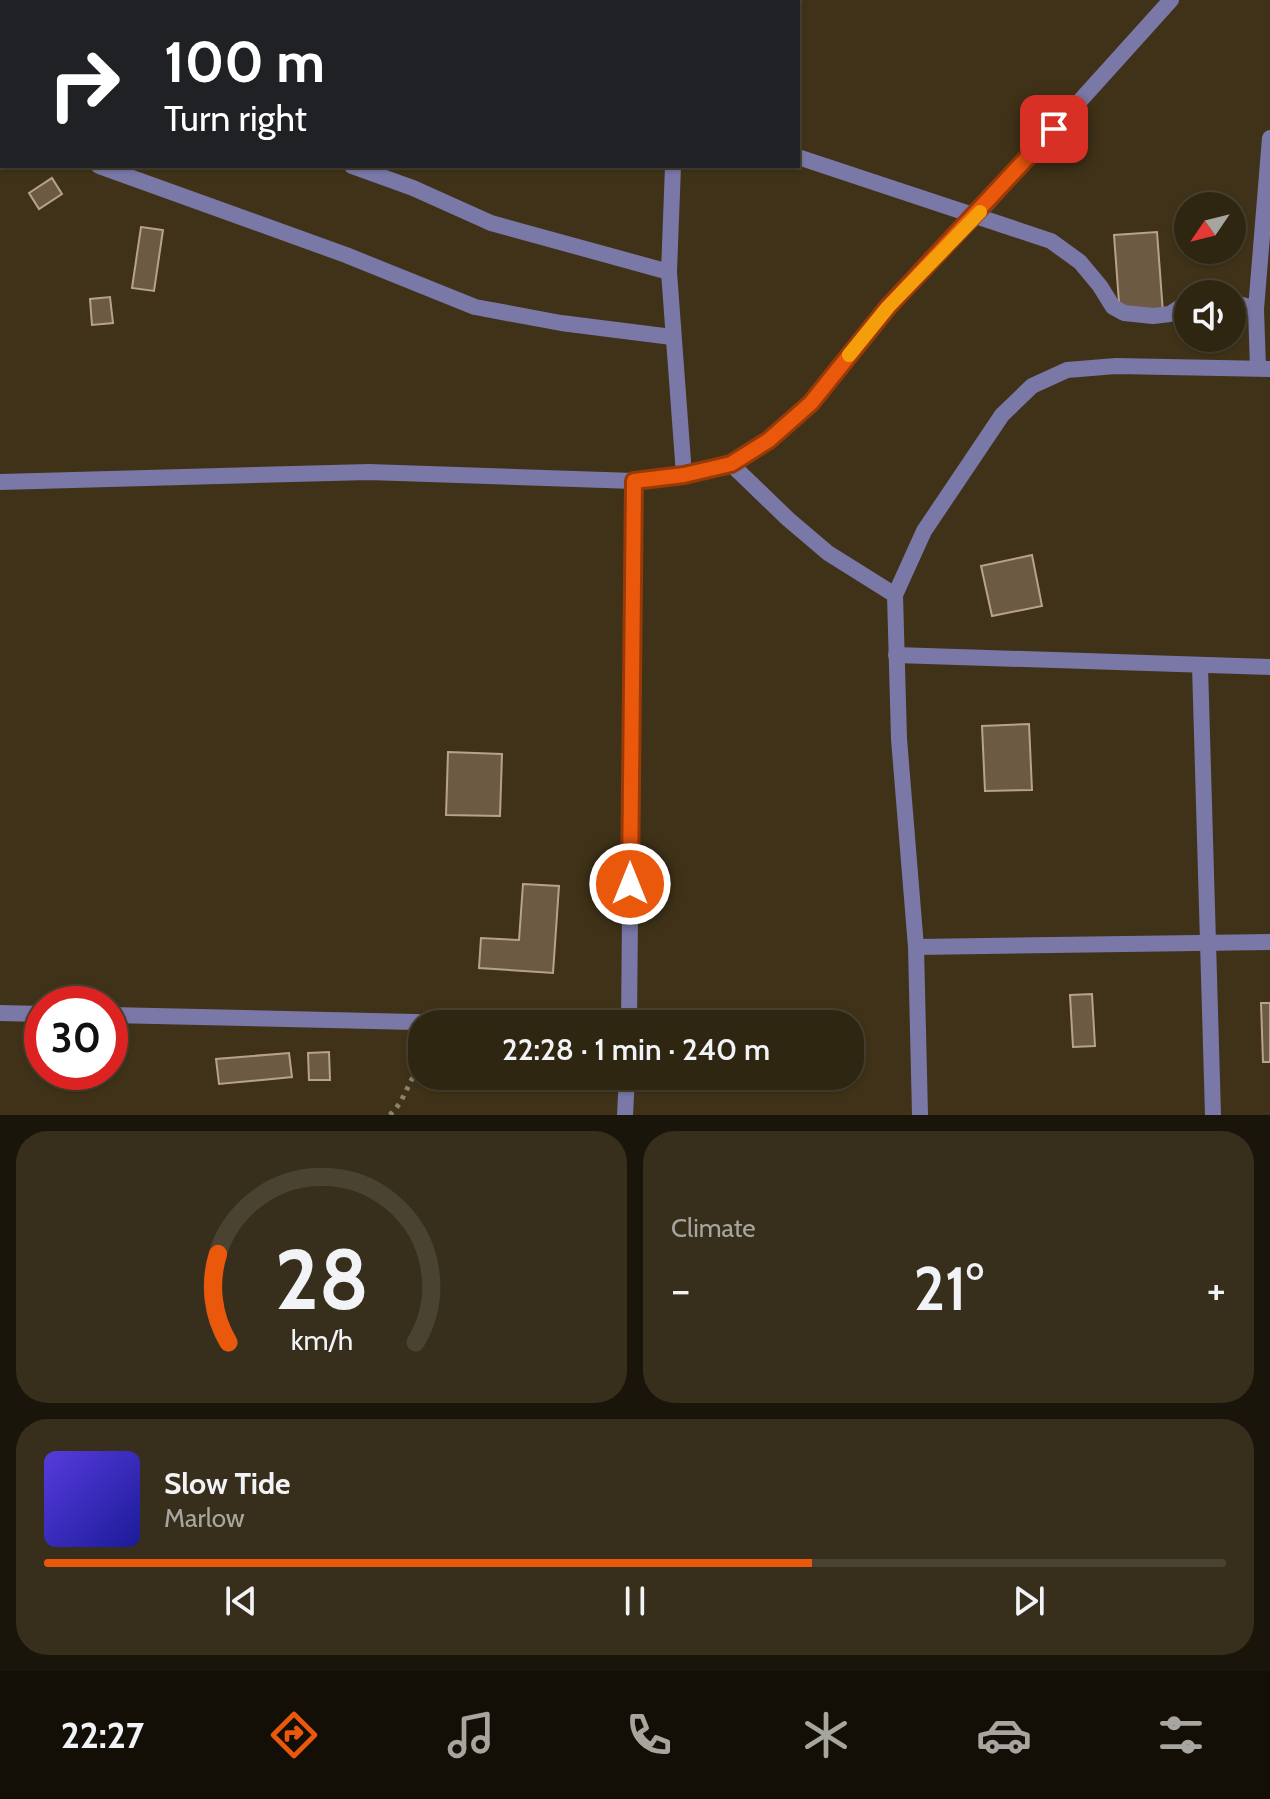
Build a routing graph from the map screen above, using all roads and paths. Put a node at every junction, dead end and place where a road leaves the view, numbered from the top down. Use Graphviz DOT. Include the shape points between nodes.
graph roads {
  1 [pos="1171,0"];
  2 [pos="1270,138"];
  3 [pos="800,158"];
  4 [pos="105,168"];
  5 [pos="358,168"];
  6 [pos="673,168"];
  7 [pos="976,216"];
  8 [pos="669,272"];
  9 [pos="1246,306"];
  10 [pos="1256,309"];
  11 [pos="1174,311"];
  12 [pos="672,337"];
  13 [pos="1264,368"];
  14 [pos="731,464"];
  15 [pos="684,475"];
  16 [pos="634,481"];
  17 [pos="0,482"];
  18 [pos="895,595"];
  19 [pos="896,655"];
  20 [pos="1200,666"];
  21 [pos="1270,667"];
  22 [pos="1270,942"];
  23 [pos="1209,943"];
  24 [pos="916,947"];
  25 [pos="629,1010"];
  26 [pos="0,1013"];
  27 [pos="24,1014"];
  28 [pos="128,1015"];
  29 [pos="408,1022"];
  30 [pos="408,1087"];
  31 [pos="626,1090"];
  32 [pos="390,1115"];
  33 [pos="625,1115"];
  34 [pos="920,1115"];
  35 [pos="1213,1115"];
  1 -- 7 [label="street"];
  2 -- 10 [label="street"];
  3 -- 7 [label="street"];
  4 -- 12 [label="street" via="475,307"];
  5 -- 8 [label="street" via="491,223"];
  6 -- 8 [label="street"];
  7 -- 11 [label="street" via="1051,241 1080,262 1113,307 1124,313"];
  7 -- 14 [label="street" via="888,307 811,403"];
  8 -- 12 [label="street"];
  9 -- 10 [label="street"];
  10 -- 13 [label="street"];
  12 -- 15 [label="street"];
  13 -- 18 [label="street" via="1116,366 1067,370 1032,386 1002,415 924,531"];
  14 -- 15 [label="street"];
  14 -- 18 [label="street" via="828,553"];
  15 -- 16 [label="street"];
  16 -- 17 [label="street" via="369,472"];
  16 -- 25 [label="street"];
  18 -- 19 [label="street"];
  19 -- 20 [label="street"];
  19 -- 24 [label="street"];
  20 -- 21 [label="street"];
  20 -- 23 [label="street"];
  22 -- 23 [label="street"];
  23 -- 24 [label="street"];
  23 -- 35 [label="street"];
  24 -- 34 [label="street"];
  26 -- 27 [label="street"];
  28 -- 29 [label="street"];
  30 -- 32 [label="path"];
  31 -- 33 [label="street"];
}
